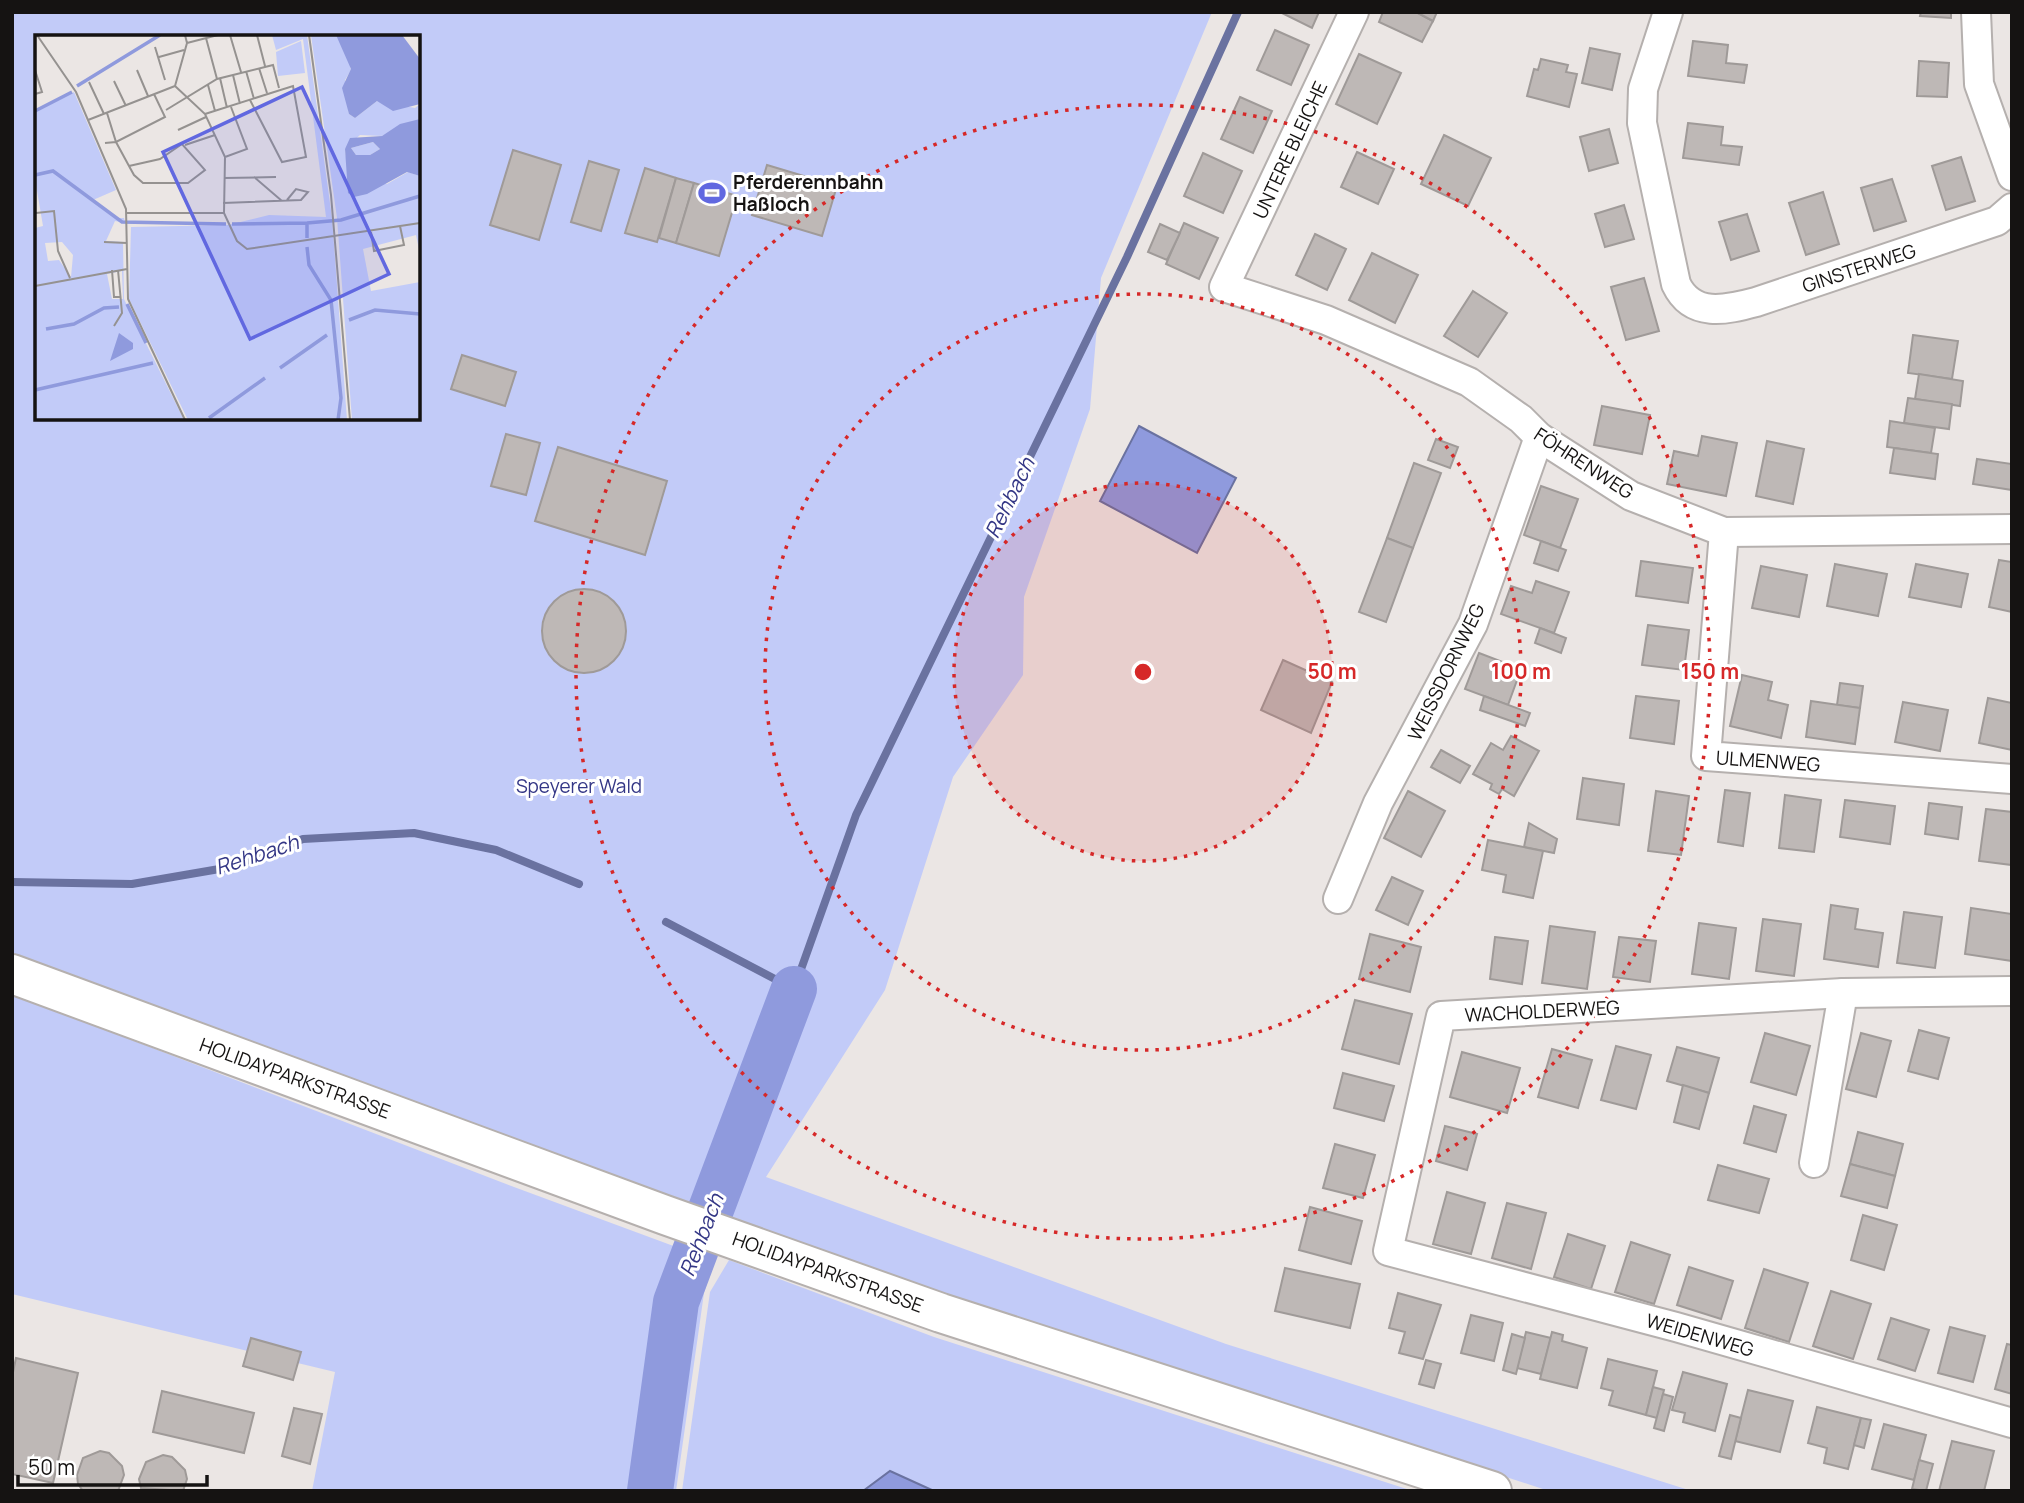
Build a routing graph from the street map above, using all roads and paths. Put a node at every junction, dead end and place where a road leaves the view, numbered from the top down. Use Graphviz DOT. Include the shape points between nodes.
graph roads {
  1 [pos="1354,12"];
  2 [pos="1668,12"];
  3 [pos="1976,12"];
  4 [pos="2012,176"];
  5 [pos="2012,208"];
  6 [pos="1224,287"];
  7 [pos="1539,437"];
  8 [pos="2012,529"];
  9 [pos="1724,532"];
  10 [pos="2012,779"];
  11 [pos="1338,900"];
  12 [pos="12,974"];
  13 [pos="2012,991"];
  14 [pos="1843,993"];
  15 [pos="1814,1163"];
  16 [pos="1388,1251"];
  17 [pos="2012,1423"];
  18 [pos="1492,1491"];
  1 -- 6 [label="street, UNTERE BLEICHE"];
  2 -- 5 [label="street, GINSTERWEG" via="1643,89 1642,123 1676,284 1681,295 1700,307 1717,310 1756,302 1997,221"];
  3 -- 4 [label="street" via="1979,84"];
  6 -- 7 [label="street, FÖHRENWEG" via="1326,320 1469,382"];
  7 -- 9 [label="street, FÖHRENWEG" via="1631,496"];
  7 -- 11 [label="street, WEISSDORNWEG" via="1473,624 1378,803"];
  8 -- 9 [label="street, FÖHRENWEG"];
  9 -- 10 [label="street, ULMENWEG" via="1706,756"];
  12 -- 18 [label="main road, HOLIDAYPARKSTRASSE" via="954,1317"];
  13 -- 14 [label="street, WACHOLDERWEG"];
  14 -- 15 [label="street"];
  14 -- 16 [label="street, WACHOLDERWEG" via="1441,1016"];
  16 -- 17 [label="street, WEIDENWEG"];
}
